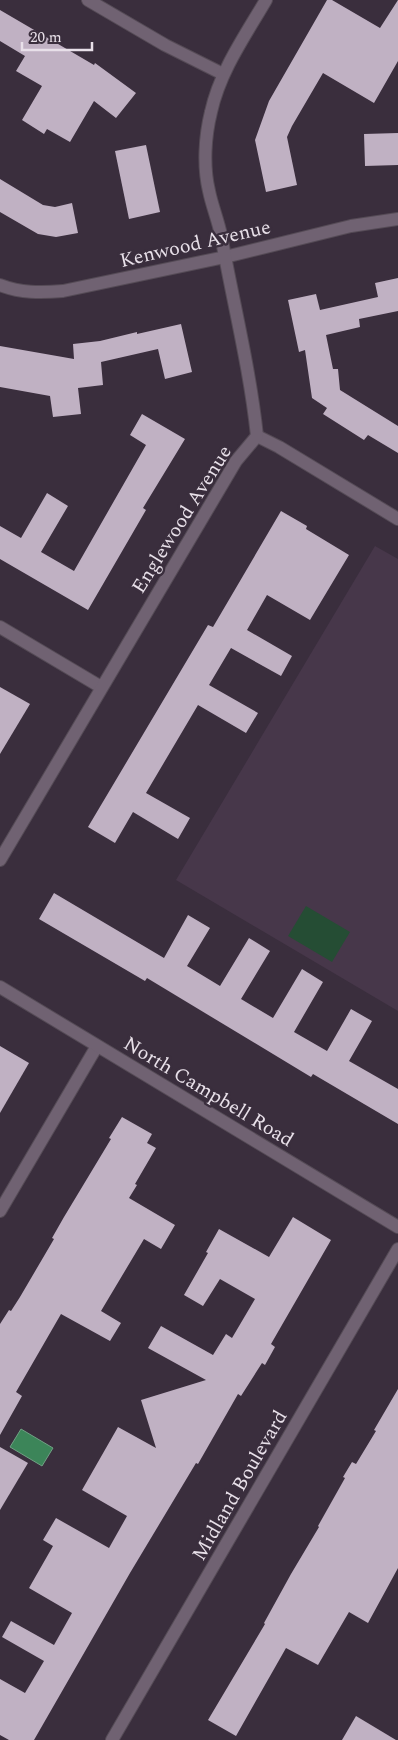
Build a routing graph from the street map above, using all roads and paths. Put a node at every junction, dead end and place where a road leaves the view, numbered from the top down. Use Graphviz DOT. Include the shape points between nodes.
graph roads {
  1 [pos="88,0"];
  2 [pos="266,0"];
  3 [pos="224,74"];
  4 [pos="398,218"];
  5 [pos="225,257"];
  6 [pos="0,285"];
  7 [pos="257,436"];
  8 [pos="398,519"];
  9 [pos="0,627"];
  10 [pos="101,687"];
  11 [pos="0,860"];
  12 [pos="0,987"];
  13 [pos="97,1046"];
  14 [pos="0,1211"];
  15 [pos="398,1227"];
  16 [pos="398,1249"];
  17 [pos="112,1740"];
  1 -- 3 [label="street" via="165,46"];
  2 -- 3 [label="street, Englewood Avenue"];
  3 -- 5 [label="street, Englewood Avenue" via="210,113 206,162"];
  4 -- 5 [label="street, Kenwood Avenue" via="351,226"];
  5 -- 6 [label="street, Kenwood Avenue" via="63,291 37,294"];
  5 -- 7 [label="street, Englewood Avenue"];
  7 -- 8 [label="street"];
  7 -- 10 [label="street, Englewood Avenue" via="236,460"];
  9 -- 10 [label="street"];
  10 -- 11 [label="street, Englewood Avenue"];
  12 -- 13 [label="street, North Campbell Road"];
  13 -- 14 [label="street"];
  13 -- 15 [label="street, North Campbell Road"];
  16 -- 17 [label="street, Midland Boulevard"];
}
